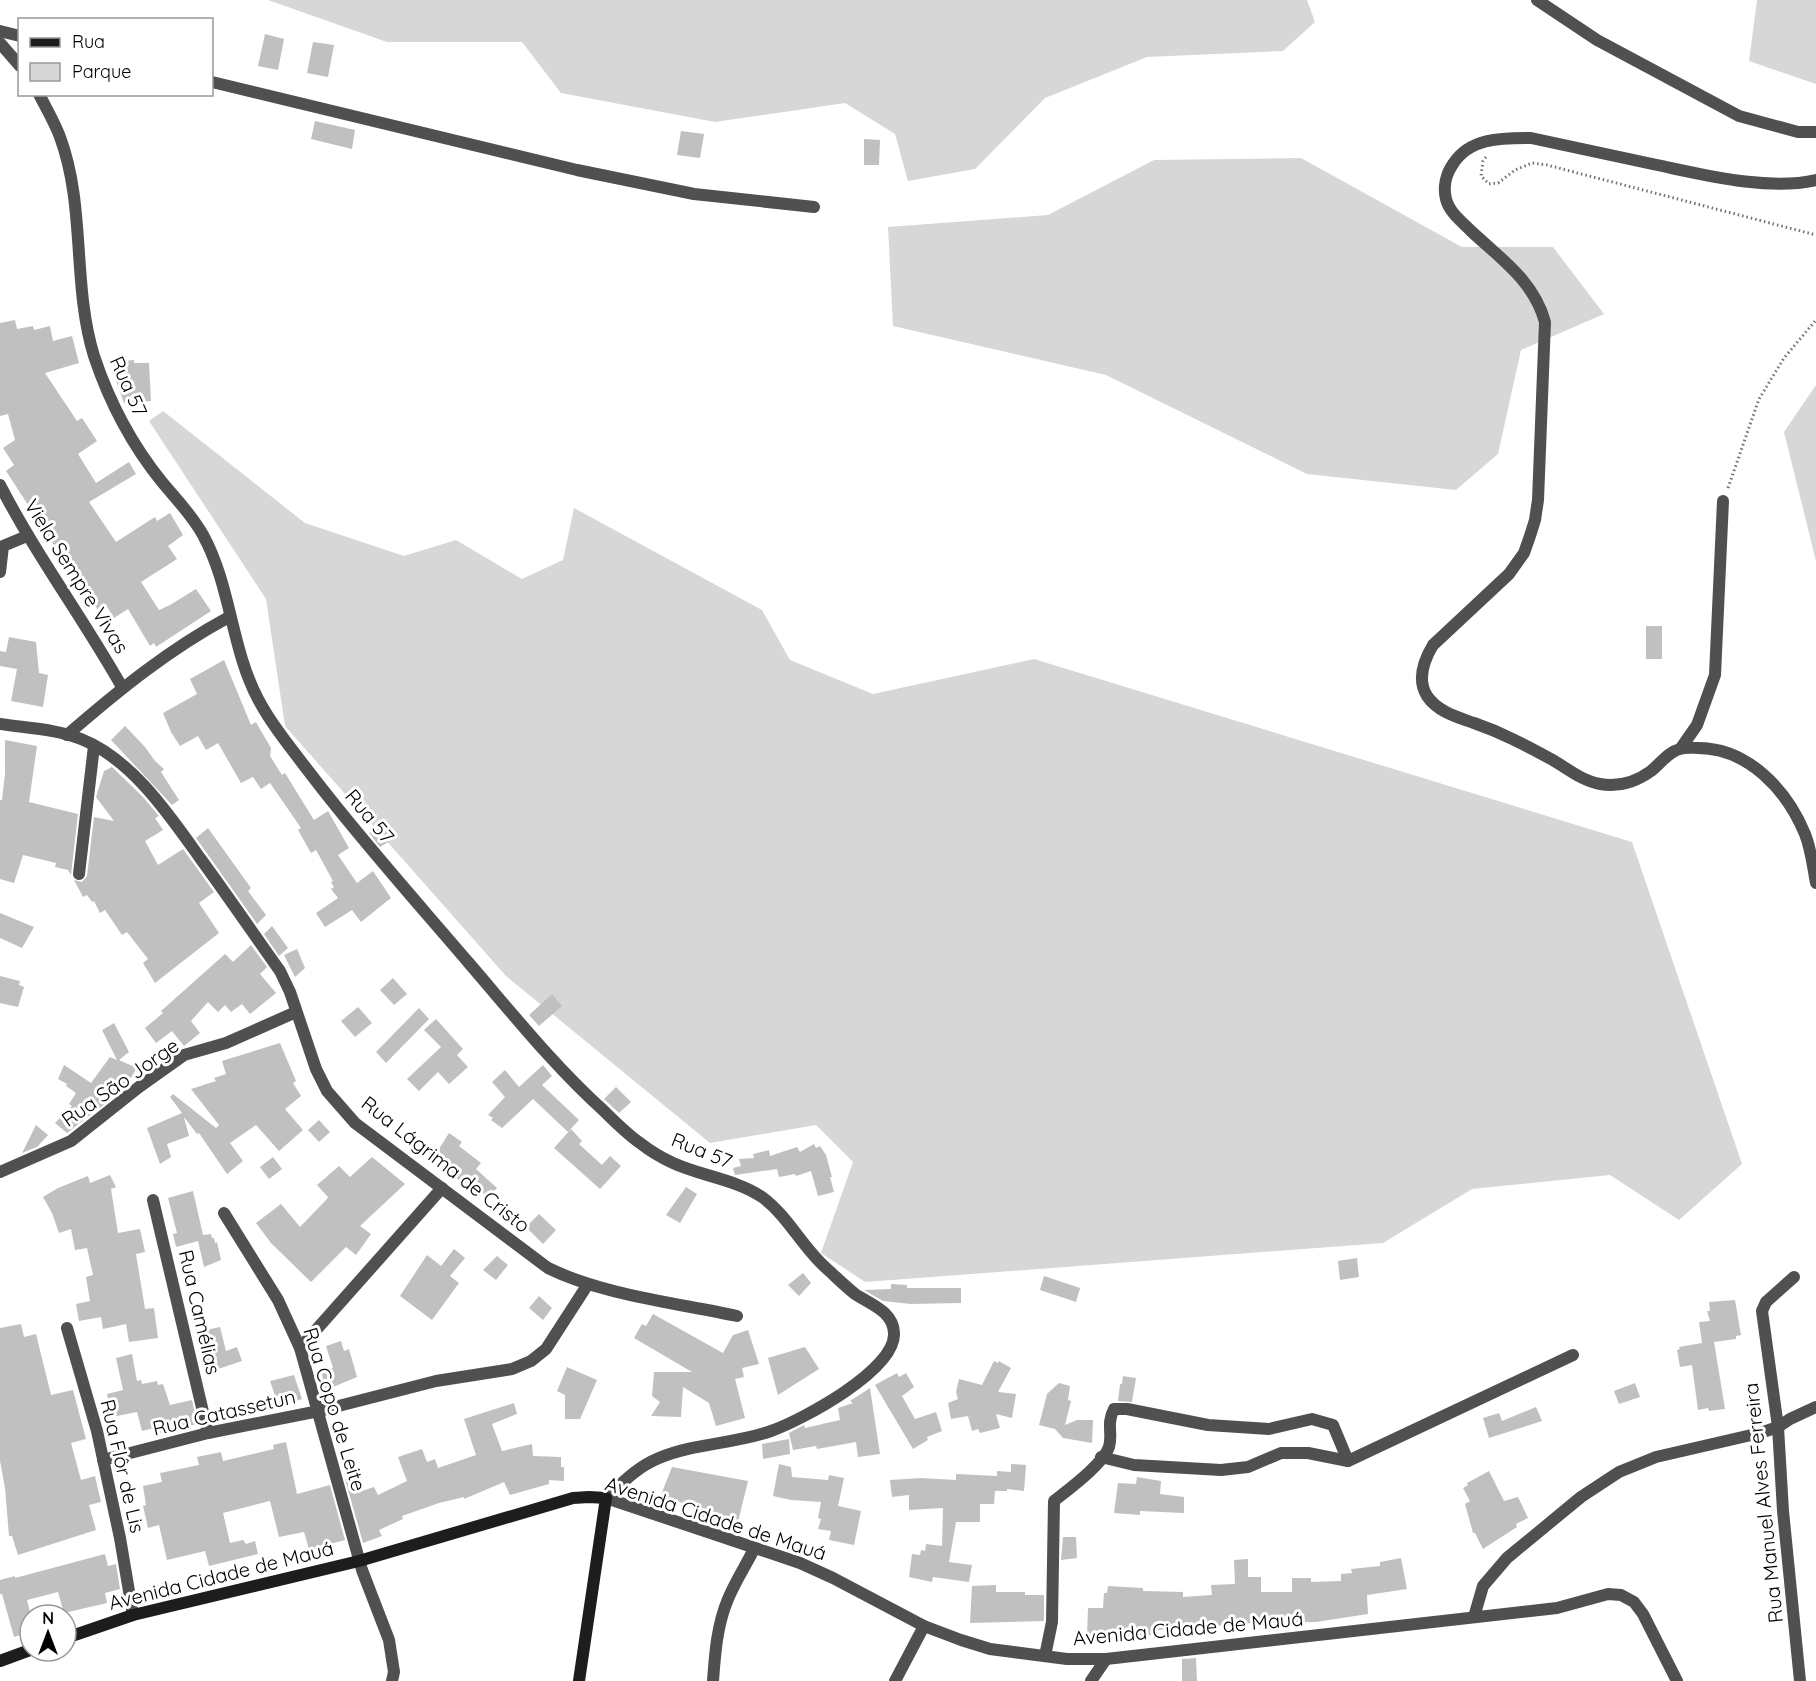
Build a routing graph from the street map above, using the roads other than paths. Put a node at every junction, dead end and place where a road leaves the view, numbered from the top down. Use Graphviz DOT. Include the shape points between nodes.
graph roads {
  1 [pos="1537,0"];
  2 [pos="0,31"];
  3 [pos="18,36"];
  4 [pos="0,43"];
  5 [pos="18,64"];
  6 [pos="213,82"];
  7 [pos="40,96"];
  8 [pos="1816,132"];
  9 [pos="1816,180"];
  10 [pos="814,207"];
  11 [pos="0,485"];
  12 [pos="1723,501"];
  13 [pos="27,536"];
  14 [pos="2,546"];
  15 [pos="0,572"];
  16 [pos="229,616"];
  17 [pos="122,687"];
  18 [pos="0,724"];
  19 [pos="66,735"];
  20 [pos="94,746"];
  21 [pos="1681,748"];
  22 [pos="79,874"];
  23 [pos="1816,883"];
  24 [pos="296,1012"];
  25 [pos="0,1172"];
  26 [pos="442,1188"];
  27 [pos="153,1200"];
  28 [pos="224,1213"];
  29 [pos="1794,1276"];
  30 [pos="588,1284"];
  31 [pos="737,1316"];
  32 [pos="67,1328"];
  33 [pos="300,1348"];
  34 [pos="1573,1355"];
  35 [pos="1816,1407"];
  36 [pos="319,1411"];
  37 [pos="1778,1427"];
  38 [pos="208,1433"];
  39 [pos="1101,1457"];
  40 [pos="103,1460"];
  41 [pos="1348,1461"];
  42 [pos="606,1498"];
  43 [pos="754,1549"];
  44 [pos="359,1560"];
  45 [pos="133,1616"];
  46 [pos="1474,1617"];
  47 [pos="924,1626"];
  48 [pos="78,1634"];
  49 [pos="18,1654"];
  50 [pos="1045,1656"];
  51 [pos="1106,1659"];
  52 [pos="0,1661"];
  53 [pos="1094,1680"];
  54 [pos="392,1681"];
  55 [pos="579,1681"];
  56 [pos="713,1681"];
  57 [pos="895,1681"];
  58 [pos="1677,1681"];
  59 [pos="1800,1681"];
  1 -- 8 [label="street" via="1597,40 1739,116 1798,132"];
  2 -- 3 [label="street"];
  4 -- 5 [label="street"];
  6 -- 10 [label="street" via="682,192"];
  7 -- 16 [label="street, Rua 57" via="61,138 69,169 85,315 93,353 129,433 206,541 219,573"];
  9 -- 21 [label="street" via="1769,183 1726,178 1531,138 1482,141 1457,157 1447,173 1446,200 1455,215 1532,290 1545,322 1535,520 1524,553 1509,574 1433,645 1422,671 1428,697 1444,713 1505,733 1599,784 1635,780"];
  11 -- 13 [label="street, Viela Sempre Vivas"];
  12 -- 21 [label="street" via="1715,675 1697,725"];
  13 -- 14 [label="street"];
  13 -- 17 [label="street, Viela Sempre Vivas"];
  14 -- 15 [label="street"];
  16 -- 17 [label="street"];
  16 -- 42 [label="street, Rua 57" via="253,687 275,727 334,805 563,1074 638,1142 674,1164 758,1195 775,1208 815,1258 890,1319 894,1334 882,1362 811,1413 772,1431 658,1458 638,1468"];
  17 -- 19 [label="street"];
  18 -- 19 [label="street, Rua Lágrima de Cristo"];
  19 -- 20 [label="street, Rua Lágrima de Cristo"];
  20 -- 22 [label="street"];
  20 -- 24 [label="street, Rua Lágrima de Cristo" via="135,777 166,811 280,970"];
  21 -- 23 [label="street" via="1719,750 1737,757 1783,794 1806,837"];
  24 -- 25 [label="street, Rua São Jorge" via="226,1043 184,1055 71,1141"];
  24 -- 26 [label="street, Rua Lágrima de Cristo" via="315,1069 327,1091 355,1123"];
  26 -- 30 [label="street, Rua Lágrima de Cristo" via="548,1268"];
  26 -- 33 [label="street"];
  27 -- 38 [label="street, Rua Camélias"];
  28 -- 33 [label="street, Rua Copo de Leite" via="278,1300"];
  29 -- 37 [label="street, Rua Manuel Alves Ferreira" via="1766,1302 1762,1311"];
  30 -- 31 [label="street, Rua Lágrima de Cristo"];
  30 -- 36 [label="street, Rua Catassetun" via="546,1349 512,1369 436,1382"];
  32 -- 40 [label="street, Rua Flôr de Lis"];
  33 -- 36 [label="street, Rua Copo de Leite"];
  34 -- 41 [label="street"];
  35 -- 37 [label="street"];
  36 -- 38 [label="street, Rua Catassetun"];
  36 -- 44 [label="street, Rua Copo de Leite"];
  37 -- 46 [label="street" via="1656,1457 1620,1472 1581,1497 1507,1558 1483,1586"];
  37 -- 59 [label="street, Rua Manuel Alves Ferreira"];
  38 -- 40 [label="street, Rua Catassetun"];
  39 -- 41 [label="street" via="1134,1465 1221,1470 1248,1467 1281,1453 1308,1453"];
  39 -- 41 [label="street" via="1109,1447 1109,1419 1114,1409 1126,1409 1209,1425 1269,1429 1312,1419 1333,1425"];
  39 -- 50 [label="street" via="1089,1473 1054,1501 1052,1622"];
  40 -- 45 [label="street, Rua Flôr de Lis"];
  42 -- 43 [label="street, Avenida Cidade de Mauá"];
  42 -- 44 [label="street, Avenida Cidade de Mauá" via="573,1498"];
  42 -- 55 [label="street"];
  43 -- 47 [label="street, Avenida Cidade de Mauá" via="800,1563"];
  43 -- 56 [label="street" via="720,1622"];
  44 -- 45 [label="street, Avenida Cidade de Mauá"];
  44 -- 54 [label="street, Rua Copo de Leite" via="389,1640"];
  45 -- 48 [label="street, Avenida Cidade de Mauá"];
  46 -- 51 [label="street, Avenida Cidade de Mauá"];
  46 -- 58 [label="street, Avenida Cidade de Mauá" via="1557,1608 1608,1594 1621,1595 1634,1602 1643,1614"];
  47 -- 50 [label="street, Avenida Cidade de Mauá" via="990,1649"];
  47 -- 57 [label="street"];
  49 -- 52 [label="street"];
  50 -- 51 [label="street, Avenida Cidade de Mauá"];
  51 -- 53 [label="street"];
}
